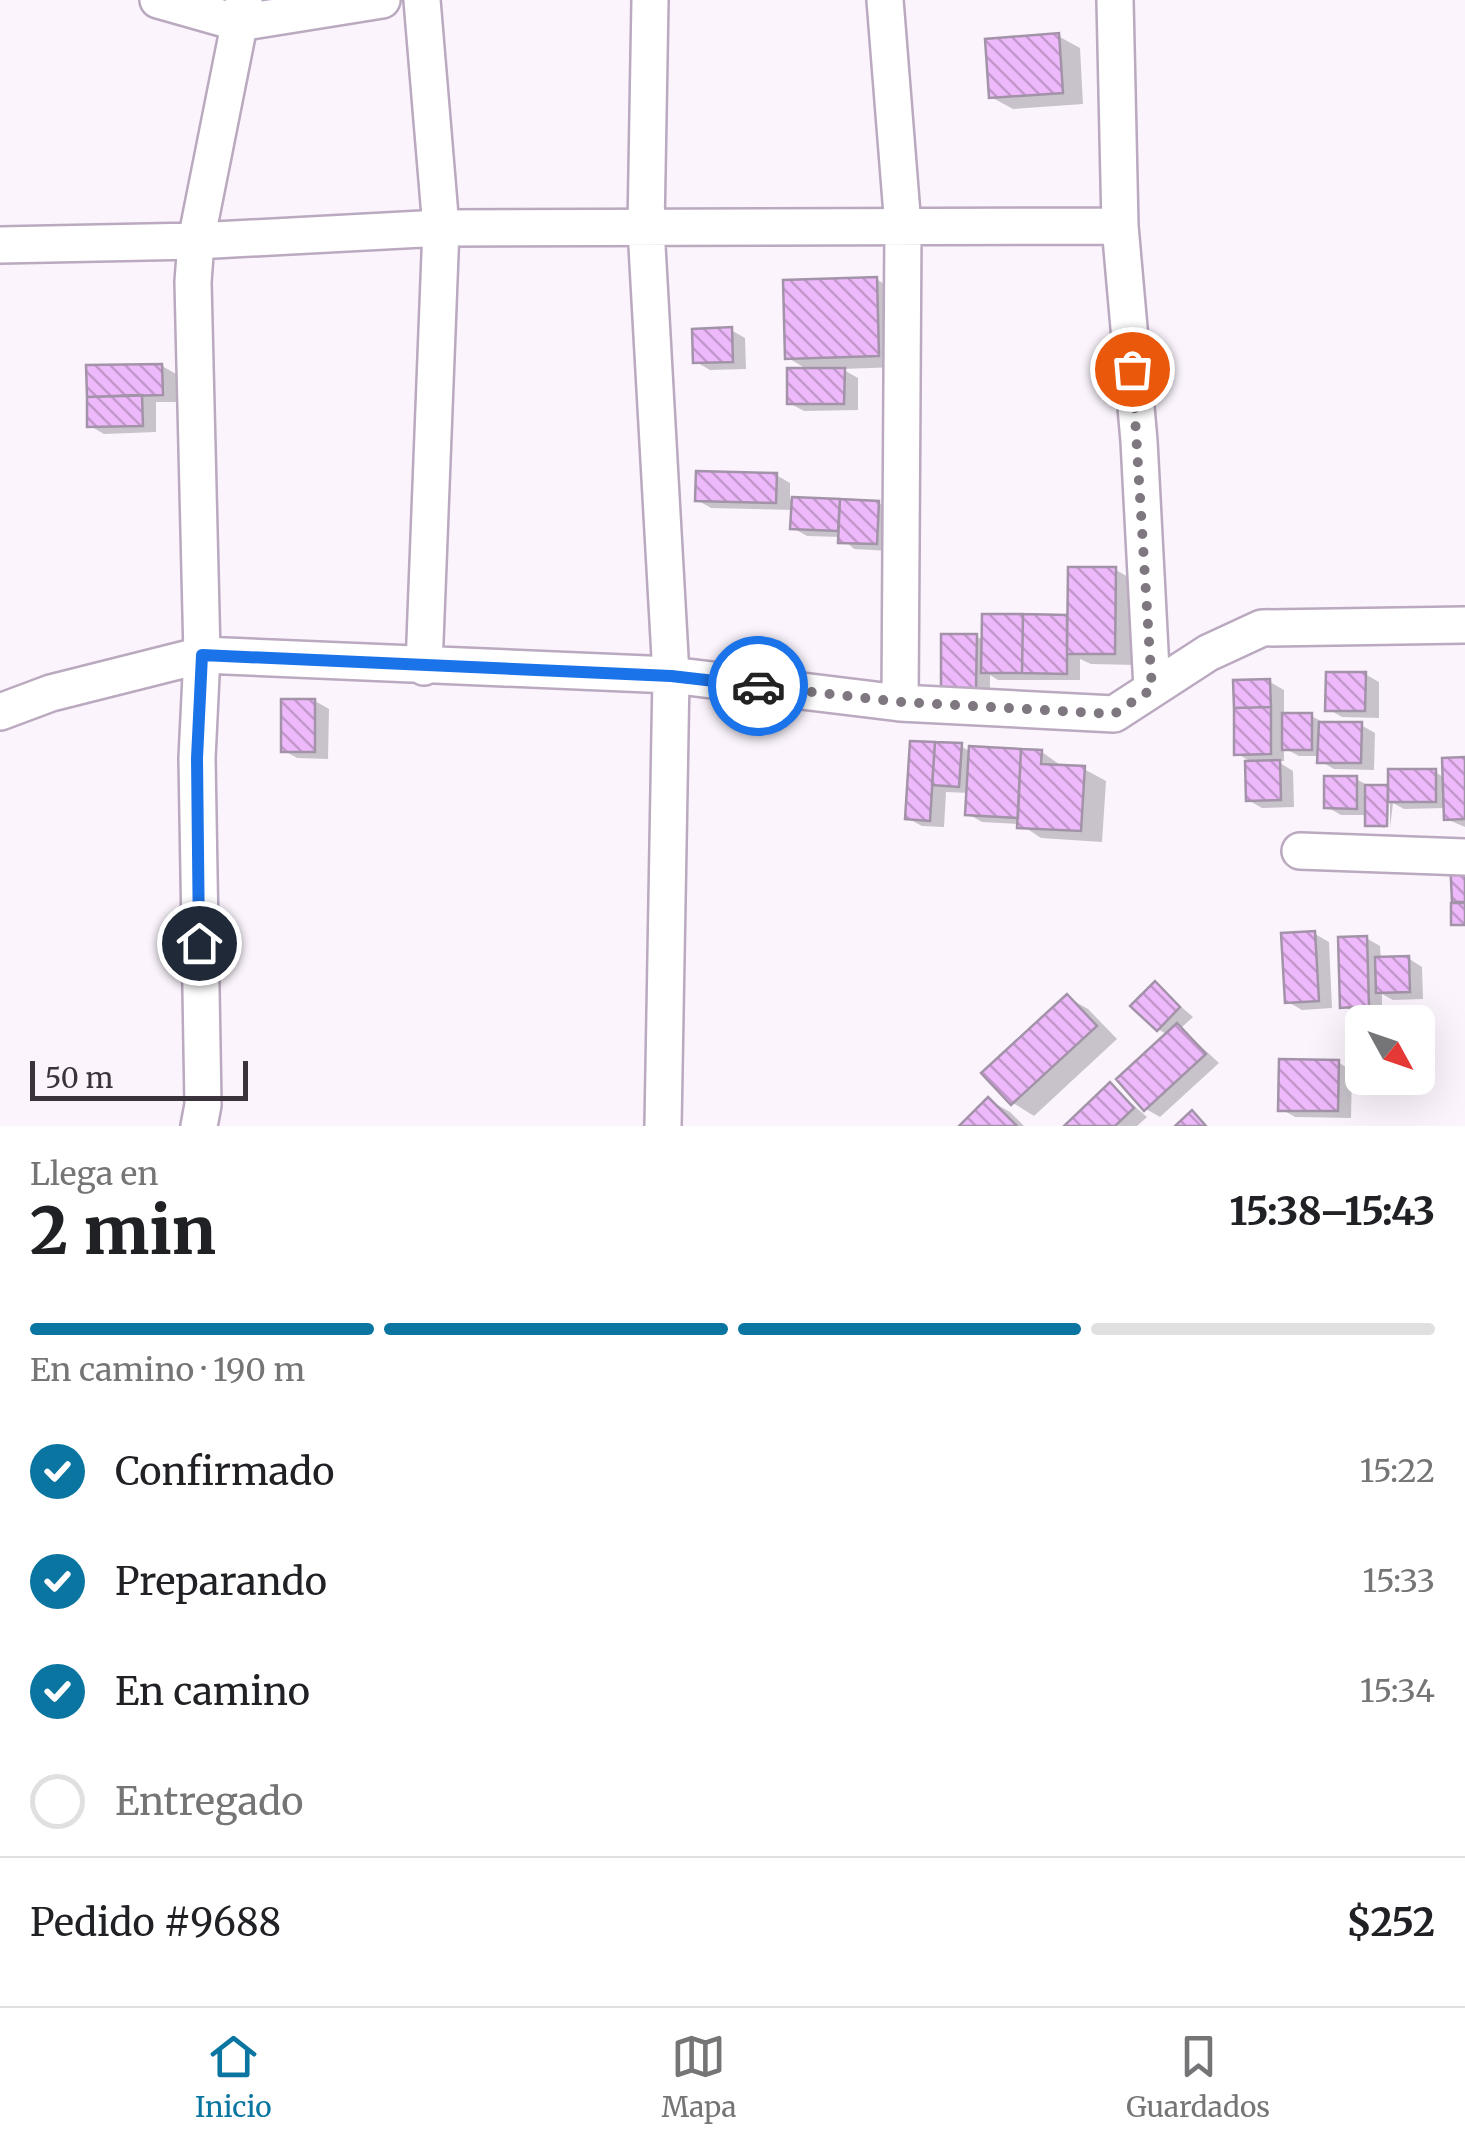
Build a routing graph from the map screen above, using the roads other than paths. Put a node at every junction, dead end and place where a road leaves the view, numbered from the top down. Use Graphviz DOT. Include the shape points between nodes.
graph roads {
  1 [pos="158,0"];
  2 [pos="382,0"];
  3 [pos="422,0"];
  4 [pos="650,0"];
  5 [pos="885,0"];
  6 [pos="1115,0"];
  7 [pos="241,12"];
  8 [pos="1120,226"];
  9 [pos="903,227"];
  10 [pos="441,228"];
  11 [pos="646,228"];
  12 [pos="196,241"];
  13 [pos="0,245"];
  14 [pos="1465,624"];
  15 [pos="202,655"];
  16 [pos="424,667"];
  17 [pos="671,676"];
  18 [pos="1152,689"];
  19 [pos="900,702"];
  20 [pos="0,712"];
  21 [pos="1300,850"];
  22 [pos="1465,856"];
  23 [pos="200,1126"];
  24 [pos="663,1126"];
  1 -- 7 [label="street"];
  2 -- 7 [label="street"];
  3 -- 10 [label="street"];
  4 -- 11 [label="street"];
  5 -- 9 [label="street"];
  6 -- 8 [label="street"];
  7 -- 12 [label="street"];
  8 -- 9 [label="street"];
  8 -- 18 [label="street"];
  9 -- 11 [label="street"];
  9 -- 19 [label="street"];
  10 -- 11 [label="street"];
  10 -- 12 [label="street"];
  10 -- 16 [label="street"];
  11 -- 17 [label="street"];
  12 -- 13 [label="street"];
  12 -- 15 [label="street"];
  14 -- 18 [label="street" via="1262,628"];
  15 -- 16 [label="street"];
  15 -- 20 [label="street"];
  15 -- 23 [label="street"];
  16 -- 17 [label="street"];
  17 -- 19 [label="street"];
  17 -- 24 [label="street"];
  18 -- 19 [label="street" via="1114,714"];
  21 -- 22 [label="street"];
}
